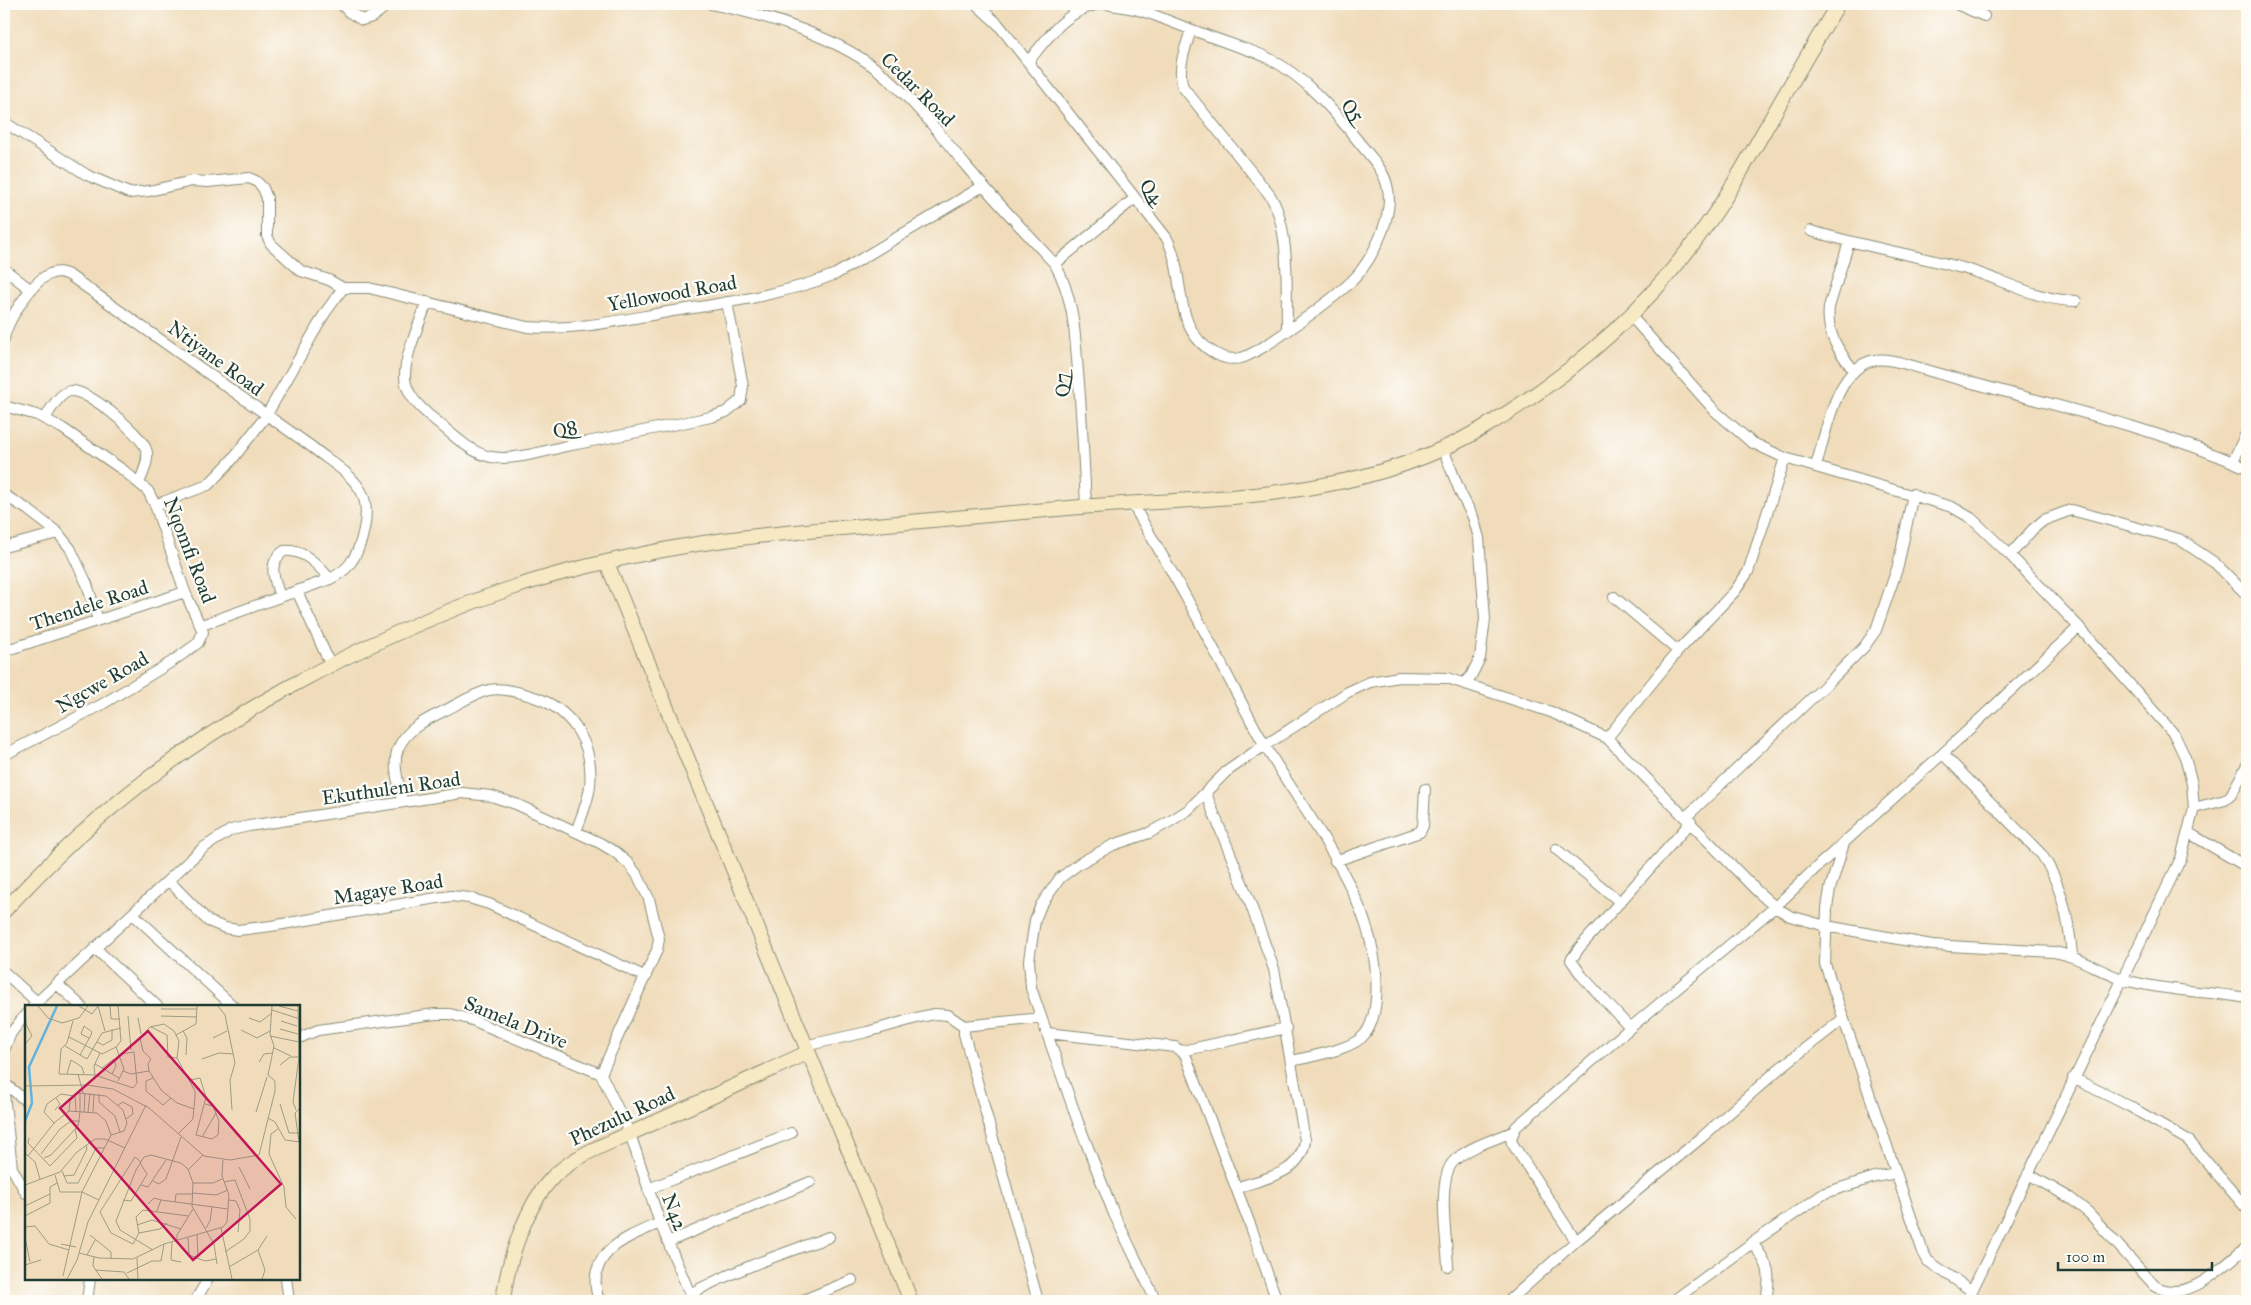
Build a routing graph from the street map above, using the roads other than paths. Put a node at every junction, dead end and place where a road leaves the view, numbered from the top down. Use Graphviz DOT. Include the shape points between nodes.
graph roads {
  1 [pos="341,4"];
  2 [pos="389,4"];
  3 [pos="714,4"];
  4 [pos="976,4"];
  5 [pos="1099,4"];
  6 [pos="1106,4"];
  7 [pos="1838,4"];
  8 [pos="1956,4"];
  9 [pos="1984,16"];
  10 [pos="1191,30"];
  11 [pos="1028,62"];
  12 [pos="4,122"];
  13 [pos="983,186"];
  14 [pos="1135,198"];
  15 [pos="1811,231"];
  16 [pos="1849,242"];
  17 [pos="1055,264"];
  18 [pos="4,270"];
  19 [pos="344,288"];
  20 [pos="31,290"];
  21 [pos="2076,301"];
  22 [pos="427,302"];
  23 [pos="727,302"];
  24 [pos="1630,315"];
  25 [pos="1287,330"];
  26 [pos="4,340"];
  27 [pos="1854,371"];
  28 [pos="4,406"];
  29 [pos="266,416"];
  30 [pos="44,419"];
  31 [pos="2247,432"];
  32 [pos="1443,449"];
  33 [pos="1785,458"];
  34 [pos="2233,462"];
  35 [pos="1816,466"];
  36 [pos="2247,468"];
  37 [pos="139,483"];
  38 [pos="1913,494"];
  39 [pos="4,495"];
  40 [pos="1132,503"];
  41 [pos="155,505"];
  42 [pos="1086,507"];
  43 [pos="58,533"];
  44 [pos="4,547"];
  45 [pos="2010,555"];
  46 [pos="352,561"];
  47 [pos="607,563"];
  48 [pos="330,579"];
  49 [pos="297,591"];
  50 [pos="185,592"];
  51 [pos="2247,595"];
  52 [pos="280,597"];
  53 [pos="1614,597"];
  54 [pos="98,620"];
  55 [pos="202,625"];
  56 [pos="2079,626"];
  57 [pos="1678,650"];
  58 [pos="4,651"];
  59 [pos="332,666"];
  60 [pos="1464,683"];
  61 [pos="1607,738"];
  62 [pos="1265,745"];
  63 [pos="1943,754"];
  64 [pos="4,755"];
  65 [pos="2247,765"];
  66 [pos="1425,789"];
  67 [pos="1206,794"];
  68 [pos="402,801"];
  69 [pos="2194,808"];
  70 [pos="1688,819"];
  71 [pos="576,832"];
  72 [pos="2189,833"];
  73 [pos="1845,843"];
  74 [pos="1556,849"];
  75 [pos="1335,861"];
  76 [pos="2247,866"];
  77 [pos="169,881"];
  78 [pos="1620,902"];
  79 [pos="1776,908"];
  80 [pos="4,911"];
  81 [pos="133,914"];
  82 [pos="1826,926"];
  83 [pos="95,948"];
  84 [pos="2072,955"];
  85 [pos="4,972"];
  86 [pos="646,977"];
  87 [pos="2121,979"];
  88 [pos="57,984"];
  89 [pos="2247,998"];
  90 [pos="35,1004"];
  91 [pos="80,1005"];
  92 [pos="156,1005"];
  93 [pos="232,1005"];
  94 [pos="1041,1018"];
  95 [pos="1842,1019"];
  96 [pos="22,1025"];
  97 [pos="964,1026"];
  98 [pos="1286,1028"];
  99 [pos="1630,1028"];
  100 [pos="1047,1033"];
  101 [pos="300,1038"];
  102 [pos="4,1050"];
  103 [pos="806,1050"];
  104 [pos="1182,1051"];
  105 [pos="1292,1061"];
  106 [pos="601,1074"];
  107 [pos="2073,1078"];
  108 [pos="4,1083"];
  109 [pos="4,1094"];
  110 [pos="25,1100"];
  111 [pos="4,1106"];
  112 [pos="1512,1132"];
  113 [pos="791,1133"];
  114 [pos="630,1134"];
  115 [pos="1896,1173"];
  116 [pos="2028,1174"];
  117 [pos="810,1182"];
  118 [pos="1236,1188"];
  119 [pos="648,1189"];
  120 [pos="25,1191"];
  121 [pos="2247,1209"];
  122 [pos="660,1223"];
  123 [pos="829,1237"];
  124 [pos="1576,1241"];
  125 [pos="668,1242"];
  126 [pos="1752,1243"];
  127 [pos="2247,1247"];
  128 [pos="1448,1266"];
  129 [pos="90,1280"];
  130 [pos="207,1280"];
  131 [pos="286,1280"];
  132 [pos="852,1280"];
  133 [pos="1972,1292"];
  134 [pos="691,1298"];
  135 [pos="87,1301"];
  136 [pos="195,1301"];
  137 [pos="289,1301"];
  138 [pos="502,1301"];
  139 [pos="599,1301"];
  140 [pos="801,1301"];
  141 [pos="911,1301"];
  142 [pos="1038,1301"];
  143 [pos="1156,1301"];
  144 [pos="1277,1301"];
  145 [pos="1509,1301"];
  146 [pos="1673,1301"];
  147 [pos="1766,1301"];
  148 [pos="1967,1301"];
  1 -- 2 [label="street" via="362,20 372,17"];
  3 -- 13 [label="street, Cedar Road" via="810,33 866,62 904,94"];
  4 -- 11 [label="street, Q4" via="998,24"];
  5 -- 11 [label="street" via="1065,18"];
  6 -- 10 [label="street, Q5" via="1134,9"];
  7 -- 24 [label="street" via="1728,193 1683,256"];
  8 -- 9 [label="street"];
  10 -- 25 [label="street" via="1182,62 1184,87 1269,194 1279,213 1286,276"];
  10 -- 25 [label="street, Q5" via="1270,58 1296,77 1345,125 1388,185 1386,218 1381,236 1360,273 1334,297"];
  11 -- 14 [label="street, Q4"];
  12 -- 19 [label="street" via="87,175 129,193 149,192 192,180 208,182 249,178 256,181 267,198 267,236 271,244 301,271"];
  13 -- 17 [label="street, Cedar Road"];
  13 -- 23 [label="street, Yellowood Road" via="836,274 810,284"];
  14 -- 17 [label="street"];
  14 -- 25 [label="street, Q4" via="1171,246 1184,313 1191,330 1204,346 1223,358 1242,357"];
  15 -- 16 [label="street"];
  16 -- 21 [label="street" via="1966,269 2037,294"];
  16 -- 27 [label="street" via="1828,318 1830,336"];
  17 -- 42 [label="street, Q7" via="1070,298 1074,320"];
  18 -- 20 [label="street"];
  19 -- 22 [label="street, Yellowood Road" via="369,288"];
  19 -- 29 [label="street" via="325,313"];
  20 -- 26 [label="street, Ntiyane Road" via="10,321"];
  20 -- 29 [label="street, Ntiyane Road" via="47,274 54,272 77,279"];
  22 -- 23 [label="street, Yellowood Road" via="528,327 551,329"];
  22 -- 23 [label="street, Q8" via="407,360 406,388 431,417 465,444 493,457 534,453 711,417 735,406 741,400 743,386"];
  24 -- 32 [label="street" via="1566,374 1514,409"];
  24 -- 33 [label="street" via="1715,411 1751,442"];
  27 -- 34 [label="street" via="1875,360 1914,366 2147,430"];
  27 -- 35 [label="street" via="1837,394"];
  28 -- 30 [label="street, Nqomfi Road"];
  29 -- 41 [label="street" via="208,485"];
  29 -- 46 [label="street, Ntiyane Road" via="348,475 362,493 366,511 363,534"];
  30 -- 37 [label="street, Nqomfi Road" via="62,428"];
  30 -- 37 [label="street" via="67,392 76,390 86,395 129,427 142,442 147,456"];
  31 -- 34 [label="street"];
  32 -- 40 [label="street" via="1395,468 1312,489"];
  32 -- 60 [label="street" via="1479,538 1485,618 1480,658"];
  33 -- 35 [label="street"];
  33 -- 57 [label="street" via="1748,572 1735,591"];
  34 -- 36 [label="street"];
  35 -- 38 [label="street"];
  37 -- 41 [label="street, Nqomfi Road" via="152,496"];
  38 -- 45 [label="street" via="1962,512"];
  38 -- 70 [label="street" via="1898,566 1876,630 1864,647"];
  39 -- 43 [label="street"];
  40 -- 42 [label="street"];
  40 -- 62 [label="street"];
  41 -- 50 [label="street, Nqomfi Road"];
  42 -- 47 [label="street" via="750,538 650,552"];
  43 -- 44 [label="street"];
  43 -- 54 [label="street" via="70,548 87,584"];
  45 -- 51 [label="street" via="2044,520 2071,510 2179,539 2215,563"];
  45 -- 56 [label="street"];
  46 -- 48 [label="street, Nqomfi Road"];
  47 -- 59 [label="street" via="516,586 406,630"];
  47 -- 103 [label="street"];
  48 -- 49 [label="street, Nqomfi Road"];
  48 -- 52 [label="street" via="309,558 299,552 284,551 272,565"];
  49 -- 52 [label="street, Nqomfi Road"];
  49 -- 59 [label="street"];
  50 -- 54 [label="street, Thendele Road"];
  50 -- 55 [label="street, Nqomfi Road"];
  52 -- 55 [label="street, Nqomfi Road"];
  53 -- 57 [label="street"];
  54 -- 58 [label="street, Thendele Road"];
  55 -- 64 [label="street, Ngcwe Road" via="198,643 184,654 101,705"];
  56 -- 63 [label="street"];
  56 -- 69 [label="street" via="2174,734 2185,757"];
  57 -- 61 [label="street"];
  59 -- 80 [label="street" via="227,725 168,764 89,827"];
  60 -- 61 [label="street" via="1551,712"];
  60 -- 62 [label="street" via="1447,678 1422,677 1370,682 1348,692"];
  61 -- 70 [label="street"];
  62 -- 67 [label="street" via="1226,772"];
  62 -- 75 [label="street" via="1312,817"];
  63 -- 73 [label="street"];
  63 -- 84 [label="street" via="2051,868 2064,904"];
  65 -- 69 [label="street" via="2225,800"];
  66 -- 75 [label="street" via="1420,832"];
  67 -- 94 [label="street" via="1149,833 1113,845 1080,863 1060,878 1049,892 1035,920 1029,960 1031,988"];
  67 -- 98 [label="street" via="1274,969"];
  68 -- 71 [label="street, Ekuthuleni Road" via="462,793 491,796"];
  68 -- 71 [label="street" via="397,750 410,732 428,719 489,690 524,693 560,709 581,733 588,754 590,786"];
  68 -- 77 [label="street, Ekuthuleni Road" via="231,830 203,848"];
  69 -- 72 [label="street"];
  70 -- 78 [label="street"];
  70 -- 79 [label="street"];
  71 -- 86 [label="street, Ekuthuleni Road" via="615,852 638,876 649,899 659,939"];
  72 -- 76 [label="street"];
  72 -- 87 [label="street" via="2181,858"];
  73 -- 79 [label="street"];
  73 -- 82 [label="street" via="1830,889"];
  74 -- 78 [label="street"];
  75 -- 105 [label="street" via="1358,905 1369,936 1377,989 1372,1021 1365,1034 1351,1044"];
  77 -- 81 [label="street, Ekuthuleni Road"];
  77 -- 86 [label="street, Magaye Road" via="208,920 238,930 451,896 469,898 516,915"];
  78 -- 99 [label="street" via="1571,960"];
  79 -- 82 [label="street" via="1790,916"];
  79 -- 99 [label="street"];
  81 -- 83 [label="street, Ekuthuleni Road"];
  81 -- 93 [label="street"];
  82 -- 84 [label="street" via="1932,945"];
  82 -- 95 [label="street" via="1825,964"];
  83 -- 88 [label="street, Ekuthuleni Road"];
  83 -- 92 [label="street"];
  84 -- 87 [label="street"];
  85 -- 90 [label="street"];
  86 -- 106 [label="street, Ekuthuleni Road"];
  87 -- 89 [label="street"];
  87 -- 107 [label="street"];
  88 -- 90 [label="street, Ekuthuleni Road"];
  88 -- 91 [label="street"];
  94 -- 97 [label="street"];
  94 -- 100 [label="street"];
  95 -- 115 [label="street"];
  95 -- 124 [label="street"];
  96 -- 102 [label="street" via="11,1034"];
  97 -- 103 [label="street" via="948,1016 920,1016"];
  97 -- 142 [label="street"];
  98 -- 104 [label="street"];
  98 -- 105 [label="street"];
  99 -- 112 [label="street"];
  100 -- 104 [label="street" via="1175,1047"];
  100 -- 143 [label="street" via="1114,1214"];
  101 -- 106 [label="street, Samela Drive" via="318,1030 342,1026 450,1014 472,1020"];
  103 -- 114 [label="street, Phezulu Road"];
  103 -- 141 [label="street"];
  104 -- 118 [label="street"];
  105 -- 118 [label="street" via="1305,1140 1304,1152 1290,1168"];
  106 -- 114 [label="street"];
  107 -- 116 [label="street"];
  107 -- 121 [label="street" via="2188,1140"];
  108 -- 110 [label="street"];
  109 -- 111 [label="street"];
  111 -- 120 [label="street" via="12,1168"];
  112 -- 124 [label="street" via="1512,1143"];
  112 -- 128 [label="street" via="1455,1160 1448,1168 1445,1204"];
  113 -- 119 [label="street"];
  114 -- 119 [label="street, N42"];
  114 -- 138 [label="street, Phezulu Road" via="585,1152 546,1186 521,1235 509,1267"];
  115 -- 126 [label="street" via="1825,1193"];
  115 -- 133 [label="street" via="1925,1256"];
  116 -- 127 [label="street" via="2089,1213 2155,1286 2168,1295 2181,1295 2199,1287"];
  116 -- 133 [label="street"];
  117 -- 125 [label="street"];
  118 -- 144 [label="street"];
  119 -- 122 [label="street, N42"];
  122 -- 125 [label="street, N42"];
  122 -- 139 [label="street" via="622,1239 614,1246 597,1270 595,1281"];
  123 -- 134 [label="street" via="711,1282"];
  124 -- 145 [label="street"];
  125 -- 134 [label="street, N42"];
  126 -- 146 [label="street"];
  126 -- 147 [label="street" via="1768,1266 1770,1282"];
  129 -- 135 [label="street"];
  130 -- 136 [label="street"];
  131 -- 137 [label="street"];
  132 -- 140 [label="street"];
  133 -- 148 [label="street"];
}
